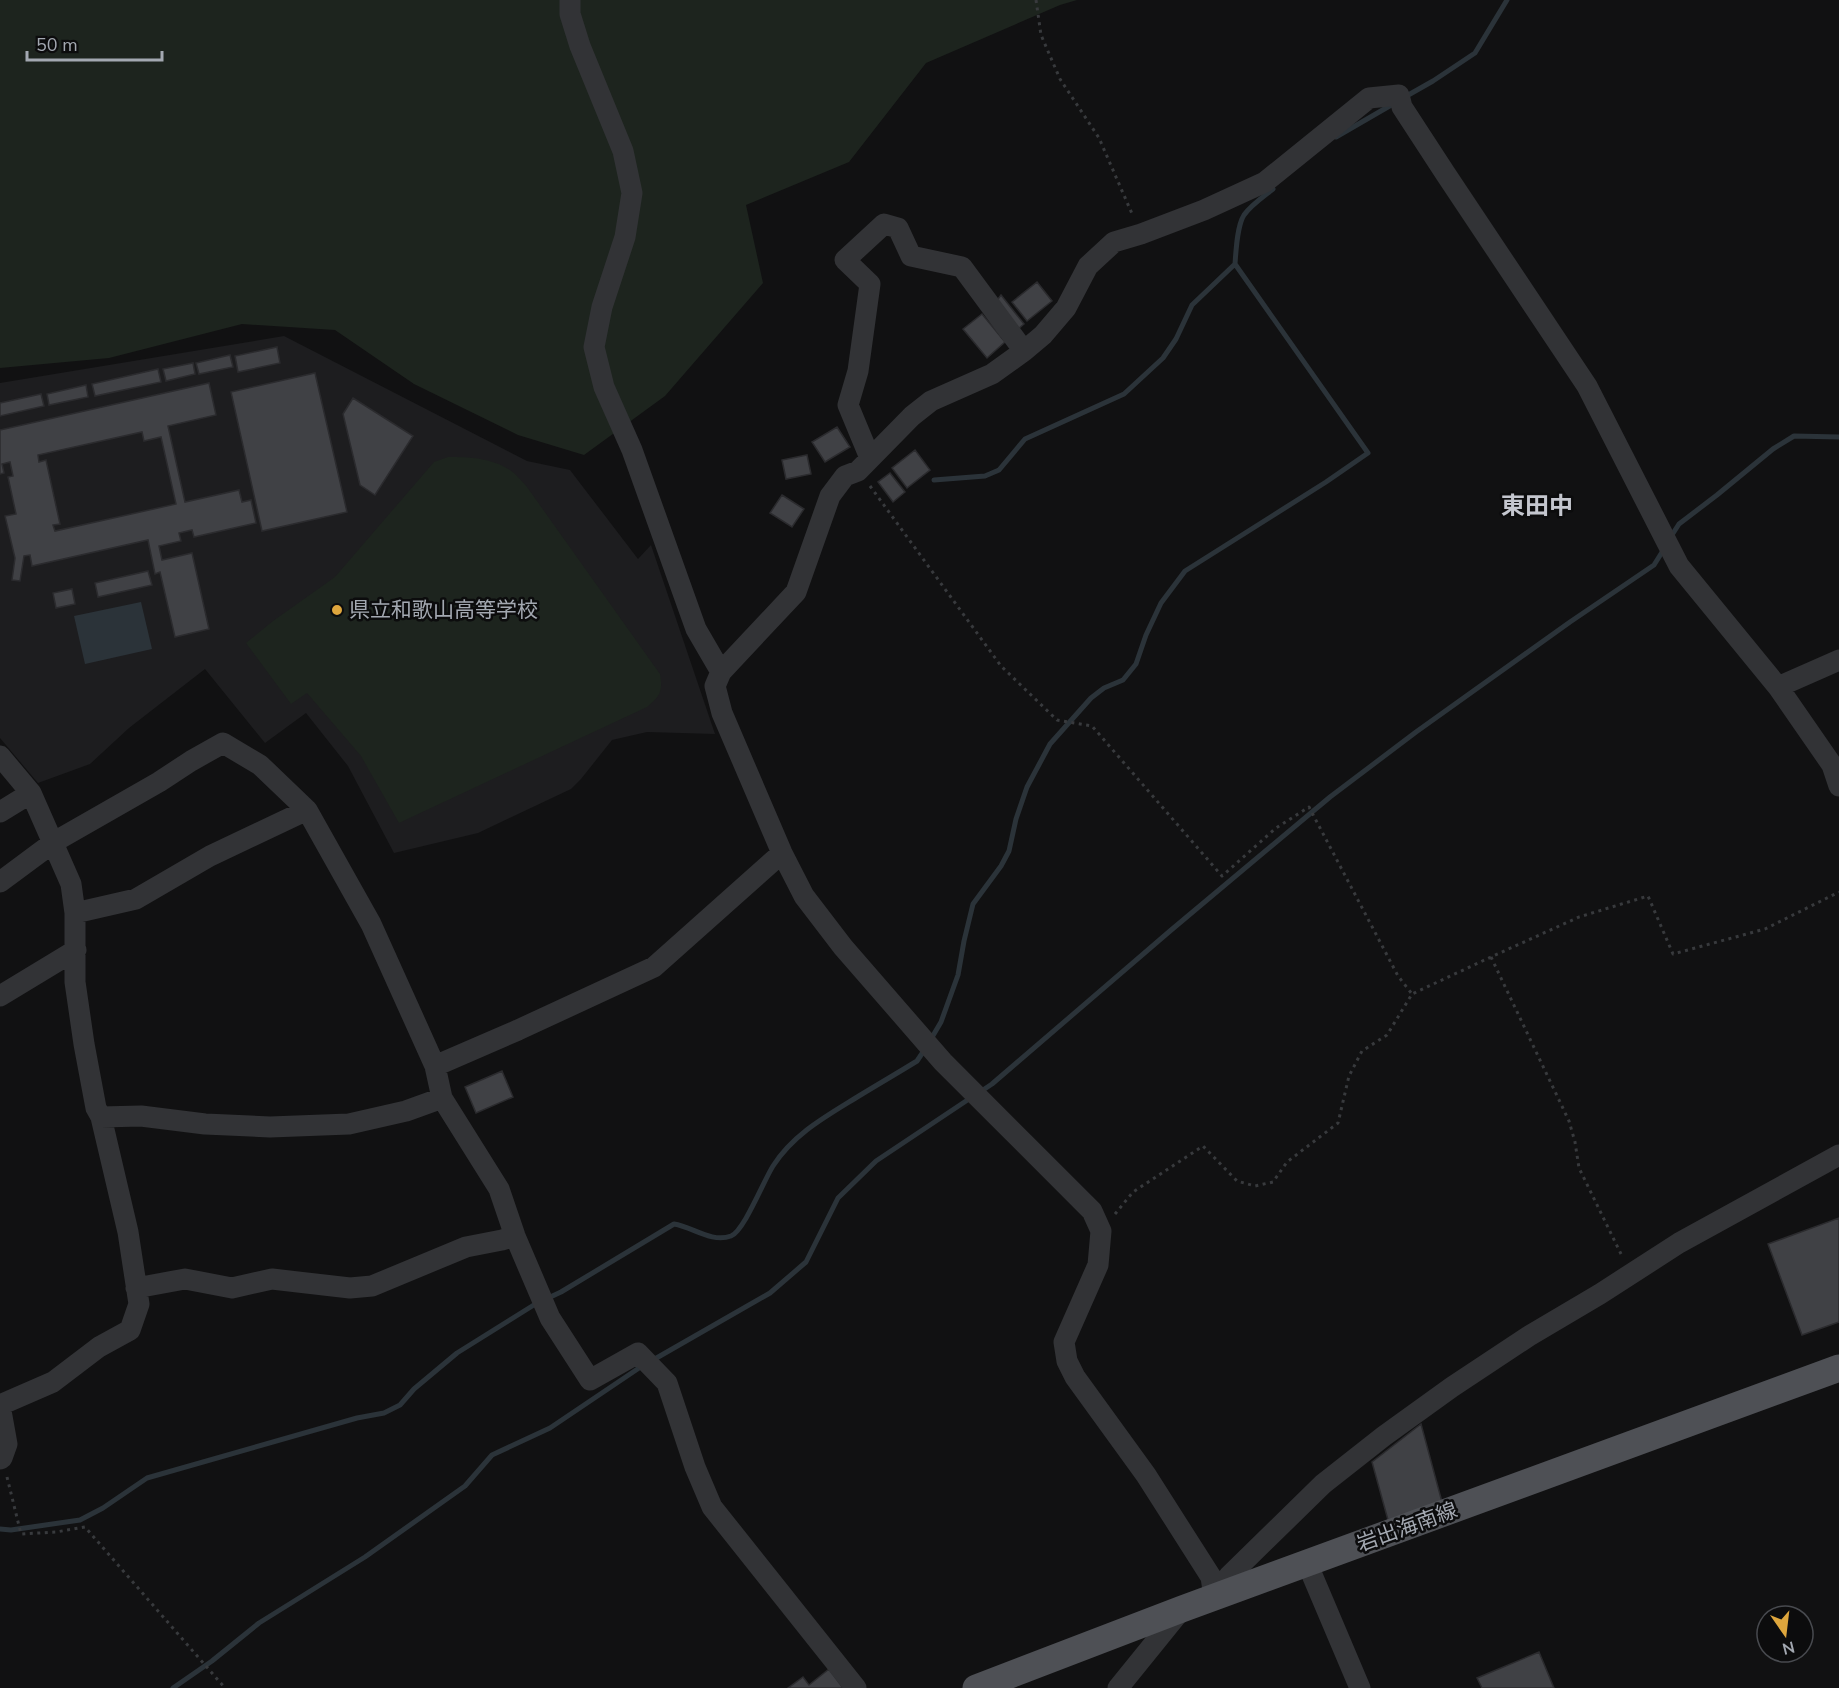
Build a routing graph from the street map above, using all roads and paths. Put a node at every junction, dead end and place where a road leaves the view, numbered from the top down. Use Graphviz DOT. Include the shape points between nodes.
graph roads {
  1 [pos="570,0"];
  2 [pos="1036,0"];
  3 [pos="1141,234"];
  4 [pos="1024,351"];
  5 [pos="864,465"];
  6 [pos="1839,660"];
  7 [pos="722,672"];
  8 [pos="1778,687"];
  9 [pos="0,756"];
  10 [pos="1839,786"];
  11 [pos="31,793"];
  12 [pos="306,810"];
  13 [pos="0,812"];
  14 [pos="54,842"];
  15 [pos="782,853"];
  16 [pos="0,882"];
  17 [pos="1839,892"];
  18 [pos="75,913"];
  19 [pos="76,950"];
  20 [pos="1491,957"];
  21 [pos="1412,994"];
  22 [pos="0,996"];
  23 [pos="435,1066"];
  24 [pos="442,1098"];
  25 [pos="101,1117"];
  26 [pos="1839,1155"];
  27 [pos="1101,1231"];
  28 [pos="515,1236"];
  29 [pos="1630,1274"];
  30 [pos="136,1288"];
  31 [pos="1839,1368"];
  32 [pos="1,1458"];
  33 [pos="1307,1563"];
  34 [pos="1214,1597"];
  35 [pos="1182,1609"];
  36 [pos="225,1688"];
  37 [pos="856,1688"];
  38 [pos="976,1688"];
  39 [pos="1118,1688"];
  40 [pos="1360,1688"];
  1 -- 7 [label="street" via="580,46 623,151 632,193 625,237 602,307 594,347 604,387 632,450 696,629"];
  2 -- 3 [label="path" via="1041,35 1060,79 1099,138"];
  3 -- 4 [label="street" via="1114,242 1088,266 1066,308"];
  3 -- 8 [label="street" via="1265,182 1369,98 1399,94 1414,126 1587,386 1679,566"];
  4 -- 5 [label="street" via="992,374 931,401"];
  4 -- 5 [label="street" via="962,267 911,256 898,228 884,224 845,260 870,284 858,370 848,405"];
  5 -- 7 [label="street" via="845,476 830,496 796,592"];
  5 -- 21 [label="path" via="1001,666 1057,720 1092,726 1222,876 1276,828 1309,807 1398,976"];
  6 -- 8 [label="street"];
  7 -- 15 [label="street" via="715,686 722,713"];
  8 -- 10 [label="street" via="1832,765"];
  9 -- 11 [label="street"];
  11 -- 13 [label="street"];
  11 -- 14 [label="street"];
  12 -- 14 [label="street" via="260,765 223,743"];
  12 -- 18 [label="street" via="210,856 136,899"];
  12 -- 23 [label="street" via="371,924"];
  14 -- 16 [label="street"];
  14 -- 18 [label="street" via="71,884"];
  15 -- 23 [label="street" via="654,967"];
  15 -- 27 [label="street" via="804,896 843,947 943,1062 1092,1211"];
  17 -- 20 [label="path" via="1765,929 1674,954 1648,896 1580,917"];
  18 -- 19 [label="street"];
  19 -- 22 [label="street"];
  19 -- 25 [label="street" via="75,982 84,1044"];
  20 -- 21 [label="path"];
  20 -- 29 [label="path" via="1569,1121 1579,1168"];
  21 -- 27 [label="path" via="1387,1035 1362,1052 1348,1076 1338,1123 1287,1162 1273,1182 1255,1186 1237,1181 1203,1146 1133,1192"];
  23 -- 24 [label="street"];
  24 -- 25 [label="street" via="349,1124 270,1126 205,1124 141,1116"];
  24 -- 28 [label="street" via="500,1189"];
  25 -- 30 [label="street" via="128,1232"];
  26 -- 29 [label="street"];
  27 -- 34 [label="street" via="1098,1265 1064,1342 1067,1362 1146,1474 1211,1577"];
  28 -- 30 [label="street" via="466,1247 372,1286 350,1288 272,1279 232,1288 184,1279"];
  28 -- 37 [label="street" via="550,1318 590,1380 638,1353 667,1383 712,1507"];
  29 -- 34 [label="street" via="1452,1387 1375,1443 1323,1484 1229,1576"];
  30 -- 32 [label="street" via="139,1304 130,1330 99,1347 53,1382 0,1405 7,1444"];
  31 -- 33 [label="main road, 岩出海南線"];
  32 -- 36 [label="path" via="21,1534 86,1527"];
  33 -- 34 [label="main road, 岩出海南線"];
  33 -- 40 [label="street"];
  34 -- 35 [label="main road, 岩出海南線"];
  35 -- 38 [label="main road, 岩出海南線"];
  35 -- 39 [label="street"];
}
